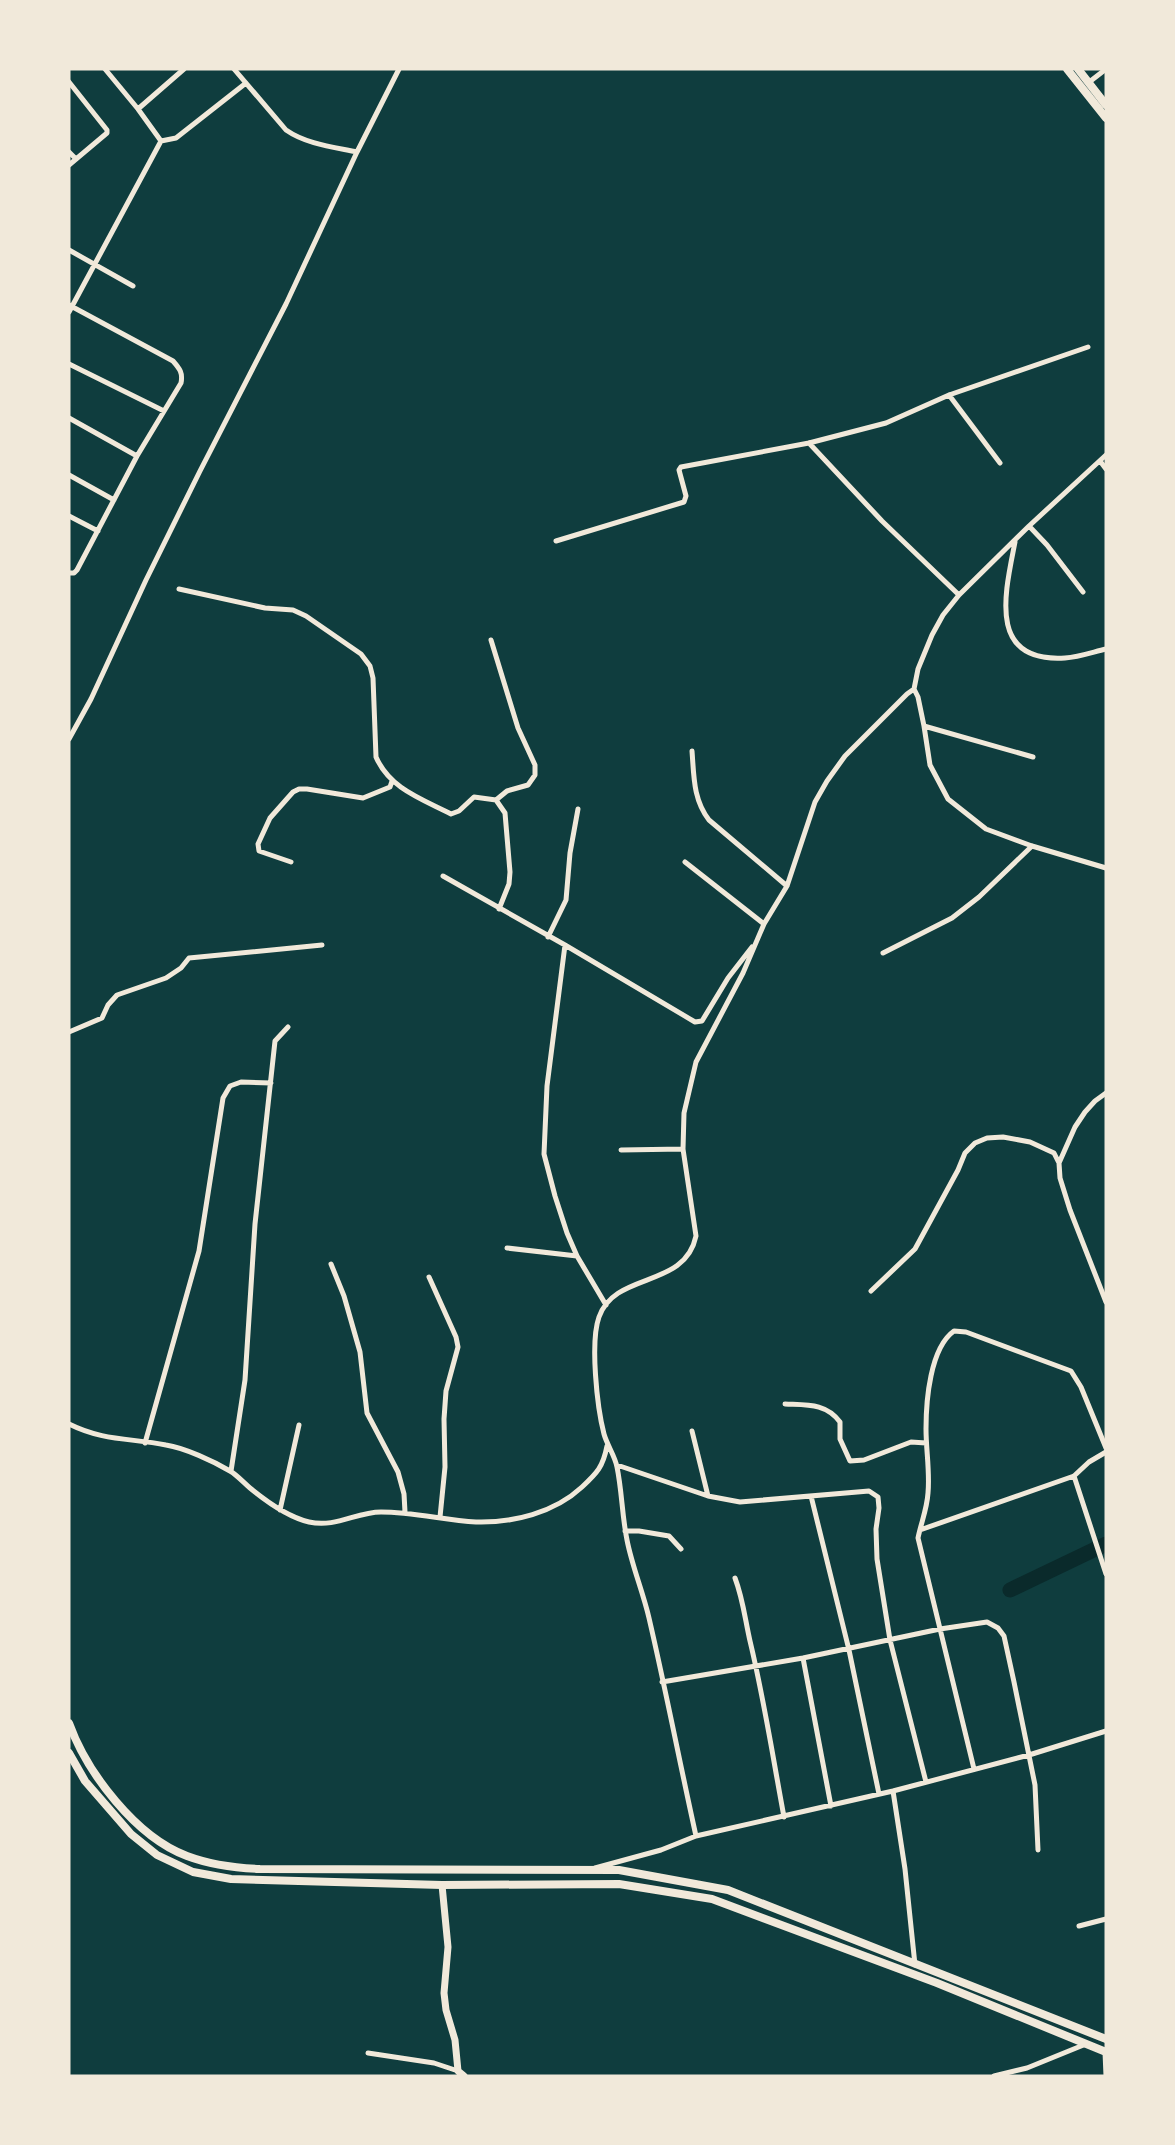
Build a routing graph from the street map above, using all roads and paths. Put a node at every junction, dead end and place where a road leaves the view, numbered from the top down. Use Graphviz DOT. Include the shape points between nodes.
graph roads {
  1 [pos="105,69"];
  2 [pos="184,69"];
  3 [pos="234,69"];
  4 [pos="399,69"];
  5 [pos="1067,69"];
  6 [pos="1078,69"];
  7 [pos="1106,69"];
  8 [pos="69,81"];
  9 [pos="246,83"];
  10 [pos="1088,83"];
  11 [pos="1106,105"];
  12 [pos="138,109"];
  13 [pos="1106,118"];
  14 [pos="160,141"];
  15 [pos="69,152"];
  16 [pos="357,152"];
  17 [pos="76,159"];
  18 [pos="69,165"];
  19 [pos="69,250"];
  20 [pos="94,263"];
  21 [pos="133,286"];
  22 [pos="70,308"];
  23 [pos="1088,347"];
  24 [pos="69,364"];
  25 [pos="949,395"];
  26 [pos="164,411"];
  27 [pos="69,418"];
  28 [pos="809,443"];
  29 [pos="1106,455"];
  30 [pos="138,456"];
  31 [pos="1100,461"];
  32 [pos="1000,463"];
  33 [pos="1106,469"];
  34 [pos="69,475"];
  35 [pos="114,500"];
  36 [pos="69,516"];
  37 [pos="1029,526"];
  38 [pos="99,531"];
  39 [pos="556,541"];
  40 [pos="1015,541"];
  41 [pos="69,573"];
  42 [pos="179,589"];
  43 [pos="1083,592"];
  44 [pos="959,595"];
  45 [pos="491,640"];
  46 [pos="1106,649"];
  47 [pos="914,689"];
  48 [pos="924,726"];
  49 [pos="69,739"];
  50 [pos="692,751"];
  51 [pos="1033,757"];
  52 [pos="392,781"];
  53 [pos="496,800"];
  54 [pos="578,809"];
  55 [pos="1032,846"];
  56 [pos="291,862"];
  57 [pos="685,862"];
  58 [pos="1106,868"];
  59 [pos="443,876"];
  60 [pos="787,886"];
  61 [pos="499,909"];
  62 [pos="764,924"];
  63 [pos="548,937"];
  64 [pos="757,941"];
  65 [pos="322,945"];
  66 [pos="565,945"];
  67 [pos="883,953"];
  68 [pos="288,1027"];
  69 [pos="69,1032"];
  70 [pos="271,1083"];
  71 [pos="1106,1093"];
  72 [pos="683,1149"];
  73 [pos="621,1150"];
  74 [pos="1059,1163"];
  75 [pos="507,1248"];
  76 [pos="577,1256"];
  77 [pos="331,1264"];
  78 [pos="429,1277"];
  79 [pos="872,1291"];
  80 [pos="1106,1302"];
  81 [pos="606,1305"];
  82 [pos="785,1404"];
  83 [pos="69,1424"];
  84 [pos="299,1425"];
  85 [pos="692,1431"];
  86 [pos="145,1443"];
  87 [pos="926,1443"];
  88 [pos="608,1444"];
  89 [pos="1106,1450"];
  90 [pos="617,1465"];
  91 [pos="231,1471"];
  92 [pos="1074,1476"];
  93 [pos="708,1496"];
  94 [pos="811,1496"];
  95 [pos="280,1510"];
  96 [pos="405,1512"];
  97 [pos="440,1517"];
  98 [pos="920,1530"];
  99 [pos="625,1531"];
  100 [pos="681,1549"];
  101 [pos="1106,1574"];
  102 [pos="735,1578"];
  103 [pos="940,1629"];
  104 [pos="890,1640"];
  105 [pos="849,1650"];
  106 [pos="802,1658"];
  107 [pos="757,1666"];
  108 [pos="662,1682"];
  109 [pos="69,1723"];
  110 [pos="1106,1731"];
  111 [pos="69,1753"];
  112 [pos="1029,1755"];
  113 [pos="974,1769"];
  114 [pos="926,1782"];
  115 [pos="893,1791"];
  116 [pos="879,1794"];
  117 [pos="831,1806"];
  118 [pos="784,1817"];
  119 [pos="696,1836"];
  120 [pos="1038,1850"];
  121 [pos="589,1869"];
  122 [pos="442,1885"];
  123 [pos="1106,1919"];
  124 [pos="1079,1926"];
  125 [pos="915,1965"];
  126 [pos="1106,2039"];
  127 [pos="1086,2044"];
  128 [pos="1105,2052"];
  129 [pos="368,2053"];
  130 [pos="461,2074"];
  131 [pos="994,2076"];
  132 [pos="1106,2076"];
  1 -- 12 [label="street"];
  2 -- 12 [label="street"];
  3 -- 9 [label="street"];
  4 -- 16 [label="street"];
  5 -- 13 [label="main road"];
  6 -- 10 [label="main road"];
  7 -- 10 [label="street"];
  8 -- 17 [label="street" via="107,130"];
  9 -- 14 [label="street" via="176,138"];
  9 -- 16 [label="street" via="293,135"];
  10 -- 11 [label="main road"];
  12 -- 14 [label="street"];
  14 -- 20 [label="street"];
  15 -- 17 [label="street"];
  16 -- 49 [label="street" via="286,304"];
  17 -- 18 [label="street"];
  19 -- 20 [label="street"];
  20 -- 21 [label="street"];
  20 -- 22 [label="street"];
  22 -- 26 [label="street" via="180,368 181,383"];
  23 -- 25 [label="street"];
  24 -- 26 [label="street"];
  25 -- 28 [label="street" via="886,423"];
  25 -- 32 [label="street"];
  26 -- 30 [label="street"];
  27 -- 30 [label="street"];
  28 -- 39 [label="street" via="681,467 684,502"];
  28 -- 44 [label="street"];
  29 -- 31 [label="street"];
  30 -- 35 [label="street"];
  31 -- 33 [label="street"];
  31 -- 37 [label="street"];
  34 -- 35 [label="street"];
  35 -- 38 [label="street"];
  36 -- 38 [label="street"];
  37 -- 40 [label="street"];
  37 -- 43 [label="street"];
  38 -- 41 [label="street" via="77,570"];
  40 -- 44 [label="street"];
  40 -- 46 [label="street" via="1005,599 1014,642 1044,658 1067,658"];
  42 -- 52 [label="street" via="265,608 293,610 361,654 374,678 376,757"];
  44 -- 47 [label="street" via="932,635"];
  45 -- 53 [label="street" via="518,728 535,765 535,775 528,785 507,791"];
  47 -- 48 [label="street"];
  47 -- 60 [label="street" via="845,756 827,781 815,802"];
  48 -- 51 [label="street"];
  48 -- 55 [label="street" via="930,765 948,799 986,829"];
  50 -- 60 [label="street" via="696,796 702,811"];
  52 -- 53 [label="street" via="451,814 474,797"];
  52 -- 56 [label="street" via="390,787 363,798 307,789 293,792 270,818 258,844 259,851"];
  53 -- 61 [label="street" via="506,813 510,872"];
  54 -- 63 [label="street" via="566,900"];
  55 -- 58 [label="street"];
  55 -- 67 [label="street" via="952,918"];
  57 -- 62 [label="street"];
  59 -- 61 [label="street"];
  60 -- 62 [label="street"];
  61 -- 63 [label="street"];
  62 -- 64 [label="street"];
  63 -- 66 [label="street"];
  64 -- 66 [label="street" via="728,978 702,1022 694,1022"];
  64 -- 72 [label="street" via="696,1062 684,1113"];
  65 -- 69 [label="street" via="189,958 166,978 117,995 102,1018"];
  66 -- 76 [label="street" via="547,1086 544,1154"];
  68 -- 70 [label="street" via="275,1041"];
  70 -- 86 [label="street" via="241,1082 230,1086 223,1098 199,1251"];
  70 -- 91 [label="street" via="255,1224 245,1380"];
  71 -- 74 [label="street" via="1085,1112"];
  72 -- 73 [label="street"];
  72 -- 81 [label="street" via="694,1244 675,1268 620,1292"];
  74 -- 79 [label="street" via="1054,1153 1030,1142 1003,1137 975,1143 965,1152 915,1249"];
  74 -- 80 [label="street" via="1070,1210"];
  75 -- 76 [label="street"];
  76 -- 81 [label="street"];
  77 -- 96 [label="street" via="360,1352 368,1413 398,1472"];
  78 -- 97 [label="street" via="458,1347 446,1391"];
  81 -- 88 [label="street" via="599,1316 595,1361"];
  82 -- 87 [label="street" via="820,1406 833,1413 840,1422 840,1439 850,1461 864,1460 911,1442"];
  83 -- 86 [label="street" via="88,1433"];
  84 -- 95 [label="street"];
  85 -- 93 [label="street"];
  86 -- 91 [label="street" via="181,1449"];
  87 -- 89 [label="street" via="929,1387 938,1352 954,1330 1071,1371"];
  87 -- 98 [label="street" via="927,1508"];
  88 -- 90 [label="street"];
  88 -- 97 [label="street" via="600,1469 557,1506 506,1520 476,1522"];
  89 -- 92 [label="street"];
  90 -- 93 [label="street"];
  90 -- 99 [label="street"];
  91 -- 95 [label="street"];
  92 -- 98 [label="street"];
  92 -- 101 [label="street"];
  93 -- 94 [label="street" via="740,1502"];
  94 -- 104 [label="street" via="869,1491 878,1497 877,1558"];
  94 -- 105 [label="street"];
  95 -- 96 [label="street" via="309,1522 327,1524 374,1512"];
  96 -- 97 [label="street"];
  98 -- 103 [label="street" via="919,1546"];
  99 -- 100 [label="street" via="669,1536"];
  99 -- 108 [label="street" via="649,1616"];
  102 -- 107 [label="street"];
  103 -- 104 [label="street"];
  103 -- 112 [label="street" via="987,1622 1004,1636"];
  103 -- 113 [label="street"];
  104 -- 105 [label="street"];
  104 -- 114 [label="street"];
  105 -- 106 [label="street"];
  105 -- 116 [label="street"];
  106 -- 107 [label="street"];
  106 -- 117 [label="street"];
  107 -- 108 [label="street"];
  107 -- 118 [label="street"];
  108 -- 119 [label="street"];
  109 -- 121 [label="main road" via="86,1761 122,1808 165,1843 206,1862 260,1869"];
  110 -- 112 [label="street"];
  111 -- 122 [label="main road" via="85,1781 130,1834 157,1855 193,1872 231,1879"];
  112 -- 113 [label="street"];
  112 -- 120 [label="street" via="1035,1785"];
  113 -- 114 [label="street"];
  114 -- 115 [label="street"];
  115 -- 116 [label="street"];
  115 -- 125 [label="street"];
  116 -- 117 [label="street"];
  117 -- 118 [label="street"];
  118 -- 119 [label="street"];
  119 -- 121 [label="street" via="661,1850"];
  121 -- 125 [label="main road" via="647,1874 728,1890"];
  122 -- 127 [label="main road" via="619,1884 712,1899 927,1979"];
  122 -- 130 [label="street" via="448,1947 444,1993"];
  123 -- 124 [label="street"];
  125 -- 126 [label="main road"];
  127 -- 128 [label="main road"];
  127 -- 131 [label="street" via="1027,2068"];
  128 -- 132 [label="street"];
  129 -- 130 [label="street" via="434,2063"];
}
